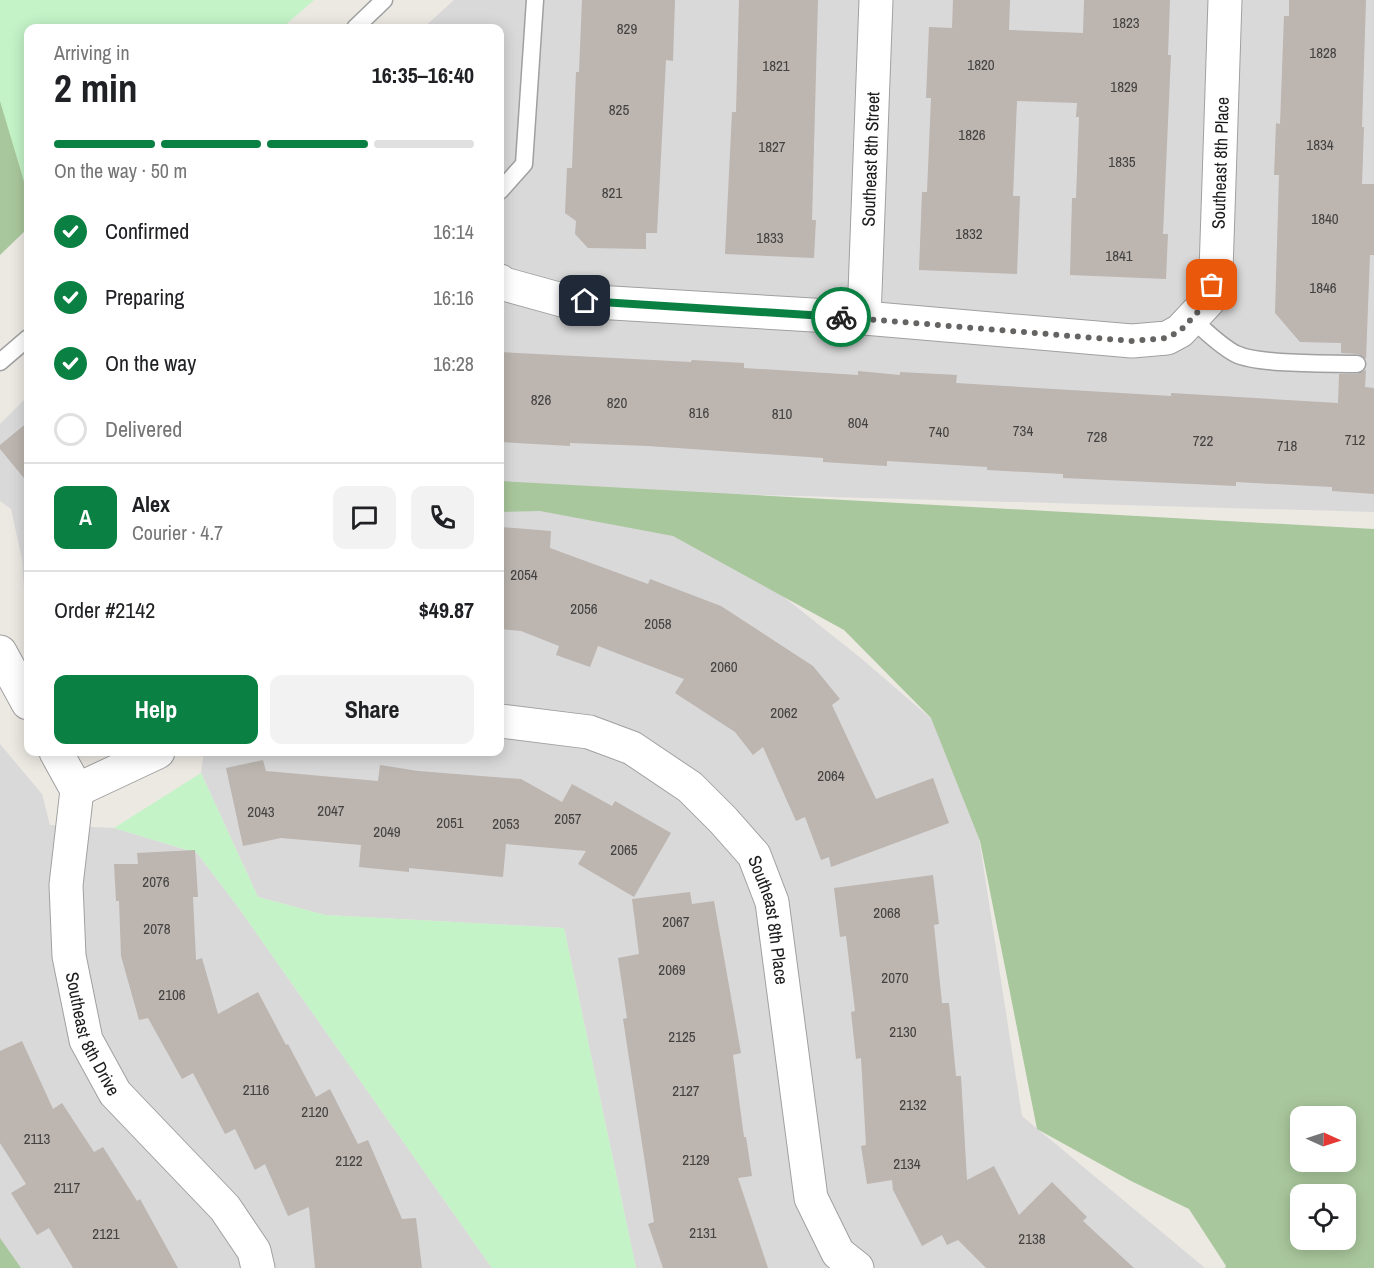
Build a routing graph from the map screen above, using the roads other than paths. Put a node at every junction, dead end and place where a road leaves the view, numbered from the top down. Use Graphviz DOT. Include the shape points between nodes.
graph roads {
  1 [pos="384,0"];
  2 [pos="535,0"];
  3 [pos="876,0"];
  4 [pos="1225,0"];
  5 [pos="359,24"];
  6 [pos="504,186"];
  7 [pos="504,284"];
  8 [pos="864,318"];
  9 [pos="1192,319"];
  10 [pos="24,341"];
  11 [pos="0,362"];
  12 [pos="1357,364"];
  13 [pos="0,652"];
  14 [pos="24,696"];
  15 [pos="504,721"];
  16 [pos="58,756"];
  17 [pos="149,756"];
  18 [pos="77,790"];
  19 [pos="258,1268"];
  20 [pos="857,1268"];
  1 -- 5 [label="lane"];
  2 -- 6 [label="lane" via="524,164"];
  3 -- 8 [label="street, Southeast 8th Street"];
  4 -- 9 [label="street, Southeast 8th Place" via="1216,271 1209,300"];
  7 -- 8 [label="street, Southeast 8th Place" via="562,300"];
  8 -- 9 [label="street, Southeast 8th Place" via="1132,341 1167,338"];
  9 -- 12 [label="lane" via="1242,357"];
  10 -- 11 [label="lane"];
  13 -- 14 [label="street"];
  15 -- 20 [label="street, Southeast 8th Place" via="590,732 632,748 690,787 754,855 772,902 811,1198 838,1253"];
  16 -- 18 [label="street"];
  17 -- 18 [label="street"];
  18 -- 19 [label="street, Southeast 8th Drive" via="66,885 69,956 86,1040 116,1093 225,1208 254,1251"];
}
